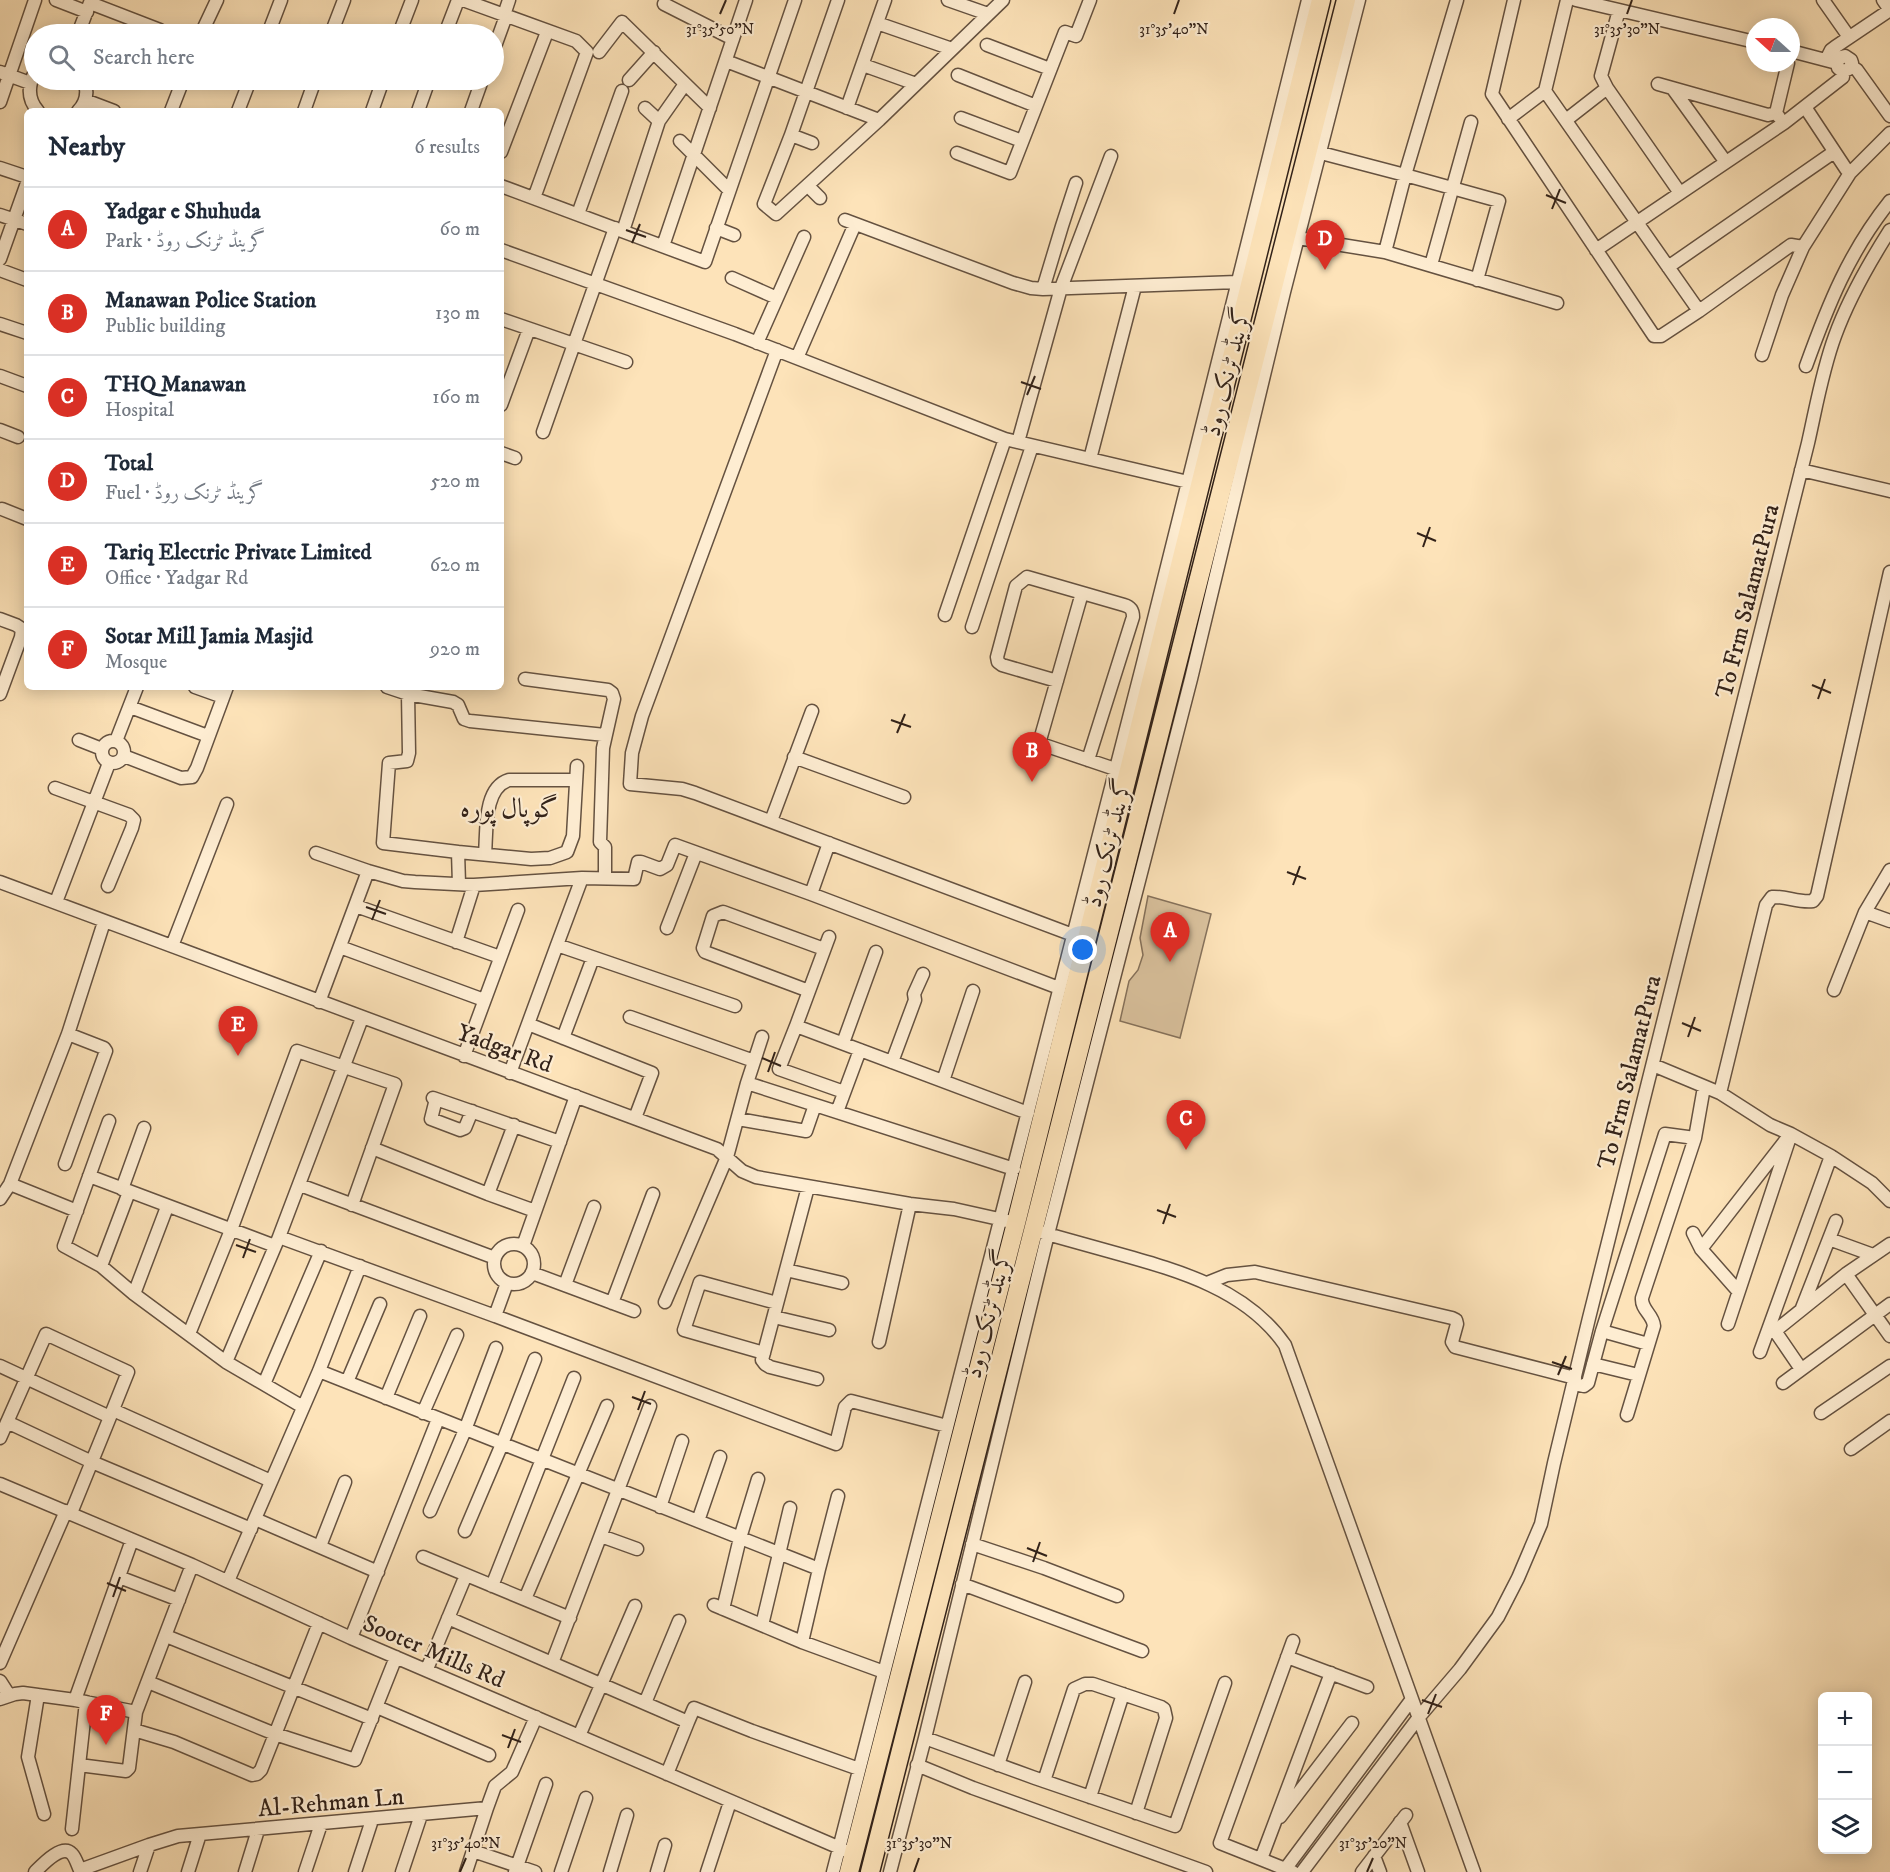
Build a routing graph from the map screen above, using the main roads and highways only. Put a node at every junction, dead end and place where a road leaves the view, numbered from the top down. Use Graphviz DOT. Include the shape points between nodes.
graph roads {
  1 [pos="1321,0"];
  2 [pos="1346,0"];
  3 [pos="1079,940"];
  4 [pos="1106,950"];
  5 [pos="849,1872"];
  6 [pos="870,1872"];
  1 -- 3 [label="highway, گرینڈ ٹرنک روڈ"];
  2 -- 4 [label="highway, گرینڈ ٹرنک روڈ" via="1293,242 1150,807"];
  3 -- 4 [label="highway"];
  3 -- 5 [label="highway, گرینڈ ٹرنک روڈ" via="846,1851"];
  4 -- 6 [label="highway, گرینڈ ٹرنک روڈ" via="1041,1232"];
}
